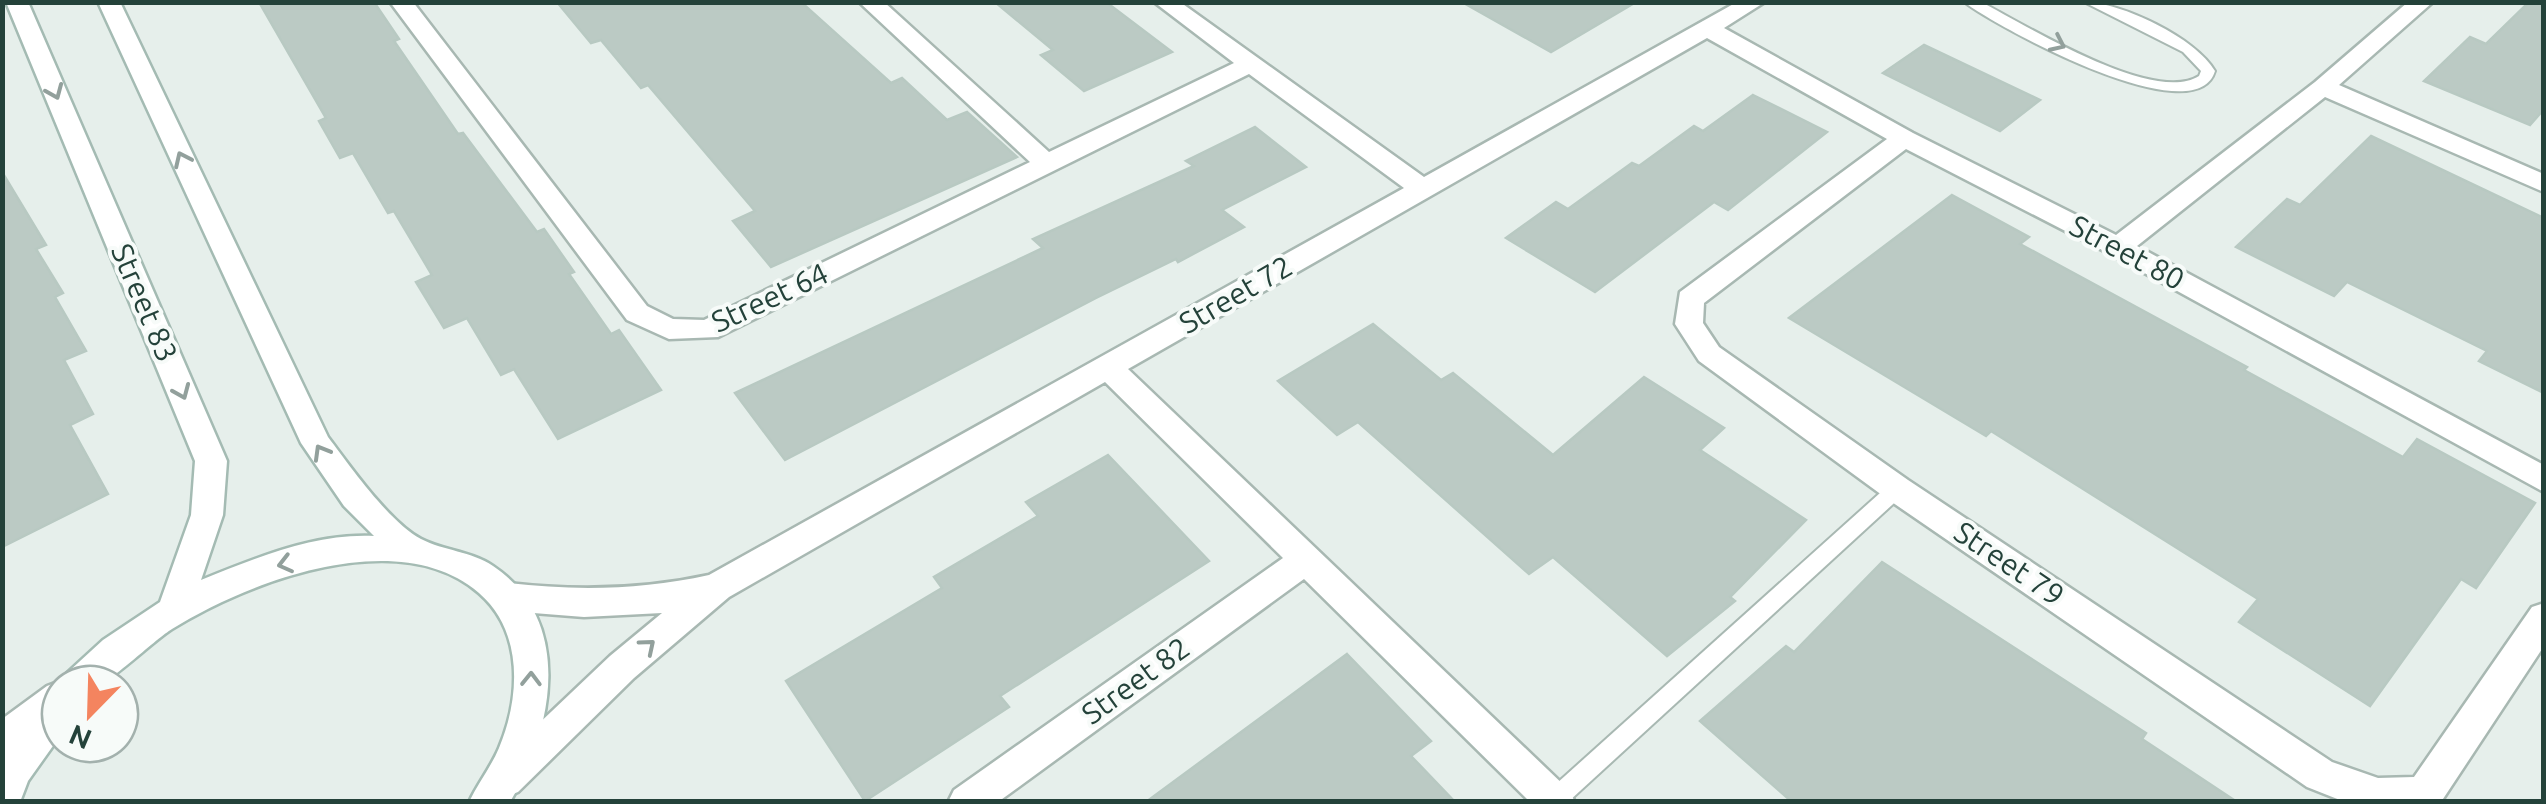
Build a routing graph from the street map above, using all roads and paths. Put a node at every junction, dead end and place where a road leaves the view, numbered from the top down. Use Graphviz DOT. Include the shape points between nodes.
graph roads {
  1 [pos="17,2"];
  2 [pos="108,2"];
  3 [pos="401,2"];
  4 [pos="870,2"];
  5 [pos="1165,2"];
  6 [pos="1754,2"];
  7 [pos="1970,2"];
  8 [pos="2090,2"];
  9 [pos="2422,2"];
  10 [pos="1708,29"];
  11 [pos="1250,64"];
  12 [pos="2323,87"];
  13 [pos="1904,138"];
  14 [pos="1047,164"];
  15 [pos="2544,184"];
  16 [pos="1423,189"];
  17 [pos="2118,247"];
  18 [pos="1108,367"];
  19 [pos="2544,480"];
  20 [pos="1897,489"];
  21 [pos="410,550"];
  22 [pos="1304,560"];
  23 [pos="717,586"];
  24 [pos="507,597"];
  25 [pos="174,610"];
  26 [pos="2544,618"];
  27 [pos="103,664"];
  28 [pos="40,712"];
  29 [pos="40,735"];
  30 [pos="2,740"];
  31 [pos="494,793"];
  32 [pos="2,798"];
  33 [pos="1555,801"];
  34 [pos="967,802"];
  1 -- 25 [label="street, Street 83, one-way" via="211,461 207,515"];
  21 -- 2 [label="street, one-way" via="355,497 316,443"];
  3 -- 14 [label="street, Street 64" via="637,313 670,329 708,330"];
  4 -- 14 [label="street"];
  5 -- 11 [label="street"];
  6 -- 10 [label="street, Street 72"];
  7 -- 8 [label="lane, one-way" via="2146,84 2187,89 2206,78 2198,57 2183,46"];
  9 -- 12 [label="street"];
  10 -- 13 [label="street, Street 80"];
  10 -- 16 [label="street, Street 72"];
  11 -- 14 [label="street, Street 64"];
  11 -- 16 [label="street"];
  12 -- 15 [label="street"];
  12 -- 17 [label="street"];
  13 -- 17 [label="street, Street 80"];
  13 -- 20 [label="street, Street 79" via="1690,298 1689,324 1709,354"];
  16 -- 18 [label="street, Street 72"];
  17 -- 19 [label="street, Street 80"];
  18 -- 22 [label="street"];
  18 -- 23 [label="street, Street 72"];
  20 -- 26 [label="street, Street 79" via="2320,774 2378,796 2424,794"];
  20 -- 33 [label="lane"];
  21 -- 24 [label="street" via="481,574"];
  21 -- 25 [label="street, one-way" via="337,550 272,567"];
  22 -- 33 [label="street"];
  22 -- 34 [label="street, Street 82"];
  23 -- 24 [label="street, Street 72" via="659,602 609,606"];
  31 -- 23 [label="street, Street 72, one-way" via="622,667"];
  31 -- 24 [label="street, one-way" via="525,729 534,678 527,634"];
  25 -- 27 [label="street"];
  28 -- 30 [label="street"];
  29 -- 32 [label="street"];
}
